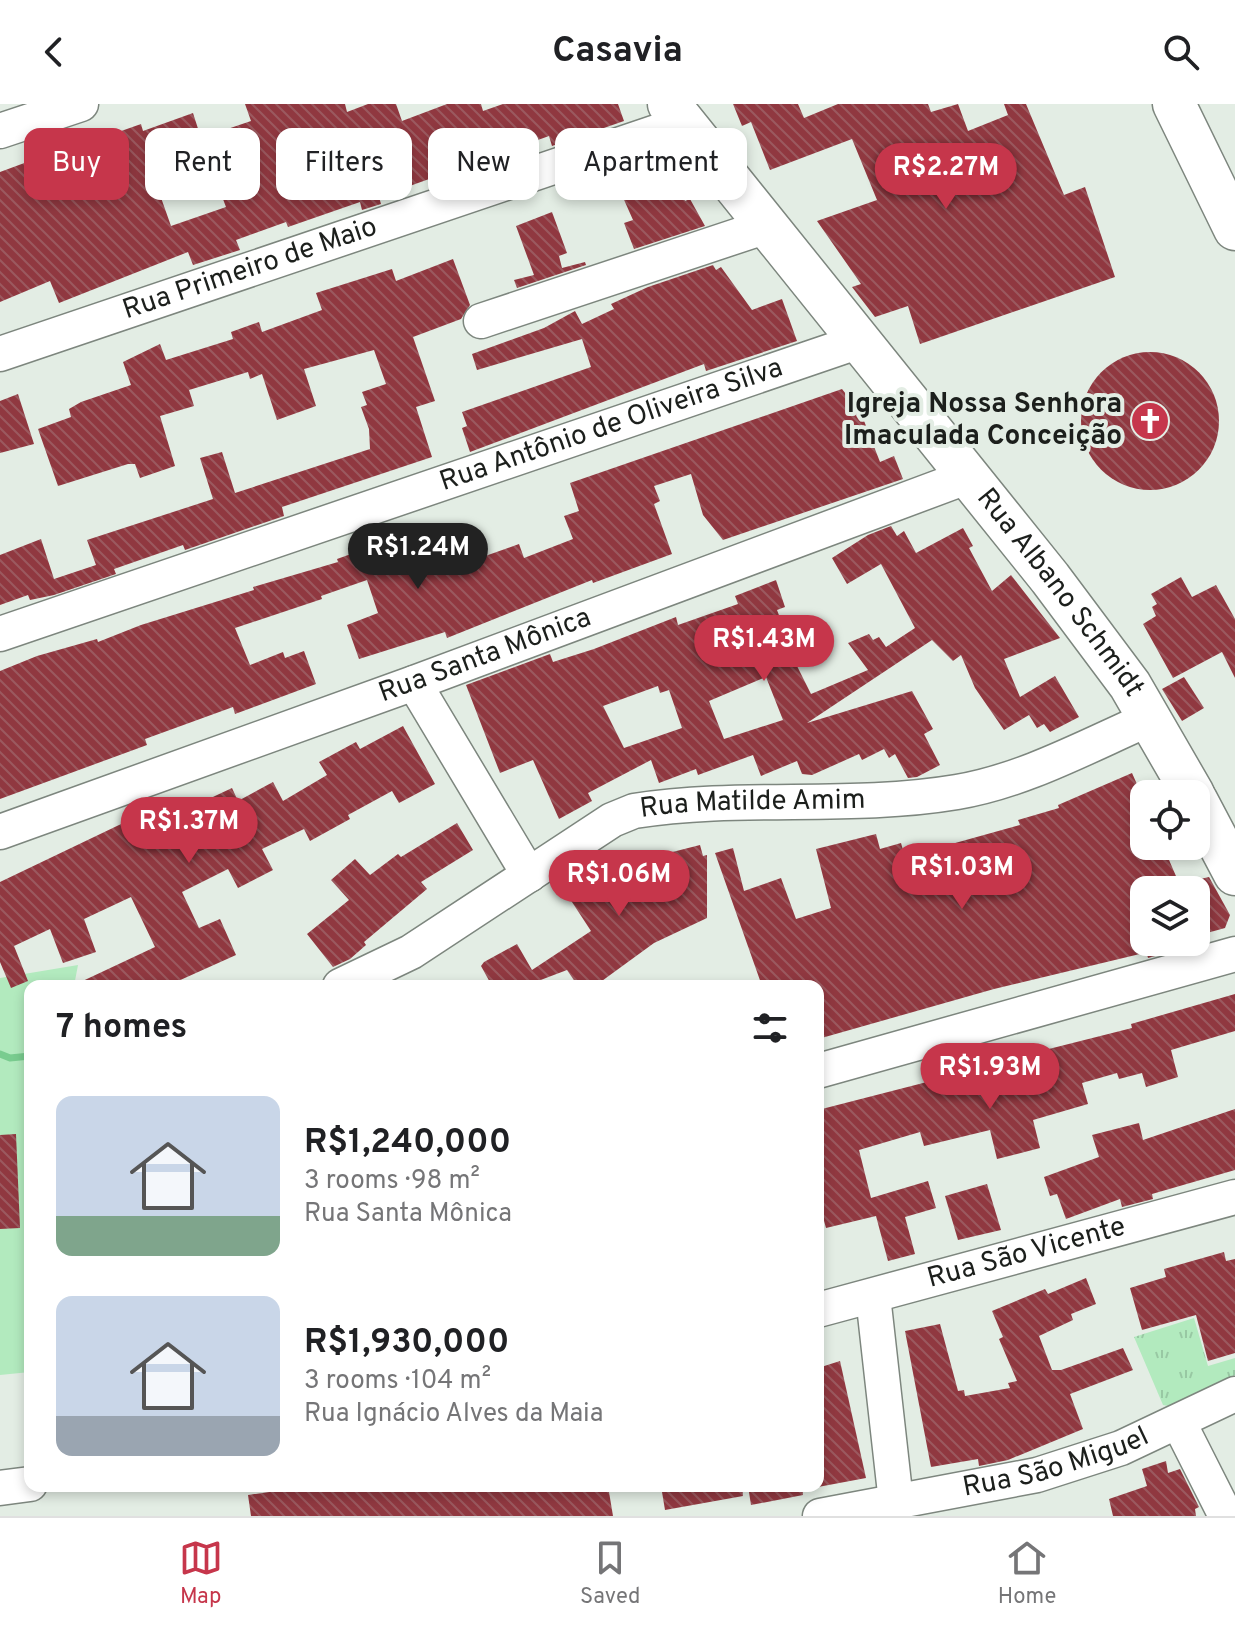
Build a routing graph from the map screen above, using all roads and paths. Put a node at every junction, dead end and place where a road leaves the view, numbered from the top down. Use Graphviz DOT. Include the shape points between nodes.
graph roads {
  1 [pos="81,104"];
  2 [pos="1174,104"];
  3 [pos="676,114"];
  4 [pos="0,131"];
  5 [pos="767,226"];
  6 [pos="1235,229"];
  7 [pos="481,321"];
  8 [pos="860,341"];
  9 [pos="0,354"];
  10 [pos="969,476"];
  11 [pos="0,634"];
  12 [pos="414,683"];
  13 [pos="1151,718"];
  14 [pos="1185,780"];
  15 [pos="1210,827"];
  16 [pos="0,832"];
  17 [pos="1235,874"];
  18 [pos="529,875"];
  19 [pos="1235,954"];
  20 [pos="353,980"];
  21 [pos="824,1069"];
  22 [pos="1235,1197"];
  23 [pos="873,1296"];
  24 [pos="824,1308"];
  25 [pos="1235,1394"];
  26 [pos="1179,1423"];
  27 [pos="24,1485"];
  28 [pos="0,1488"];
  29 [pos="896,1502"];
  30 [pos="820,1516"];
  31 [pos="1226,1516"];
  1 -- 4 [label="street"];
  2 -- 6 [label="main road"];
  3 -- 5 [label="main road, Rua Albano Schmidt"];
  3 -- 9 [label="street, Rua Primeiro de Maio"];
  5 -- 7 [label="street"];
  5 -- 8 [label="main road, Rua Albano Schmidt"];
  8 -- 10 [label="main road, Rua Albano Schmidt"];
  8 -- 11 [label="street, Rua Antônio de Oliveira Silva"];
  10 -- 12 [label="street, Rua Santa Mônica"];
  10 -- 13 [label="main road, Rua Albano Schmidt"];
  12 -- 16 [label="street, Rua Santa Mônica"];
  12 -- 18 [label="street"];
  13 -- 14 [label="main road, Rua Albano Schmidt"];
  13 -- 18 [label="street, Rua Matilde Amim" via="1048,763 958,792 634,811"];
  15 -- 17 [label="main road"];
  18 -- 20 [label="street, Rua Matilde Amim" via="411,952"];
  19 -- 21 [label="street"];
  22 -- 23 [label="street, Rua São Vicente"];
  23 -- 24 [label="street, Rua São Vicente"];
  23 -- 29 [label="street"];
  25 -- 26 [label="street, Rua São Miguel"];
  26 -- 29 [label="street, Rua São Miguel" via="1037,1475"];
  26 -- 31 [label="street"];
  27 -- 28 [label="street"];
  29 -- 30 [label="street, Rua São Miguel"];
}
